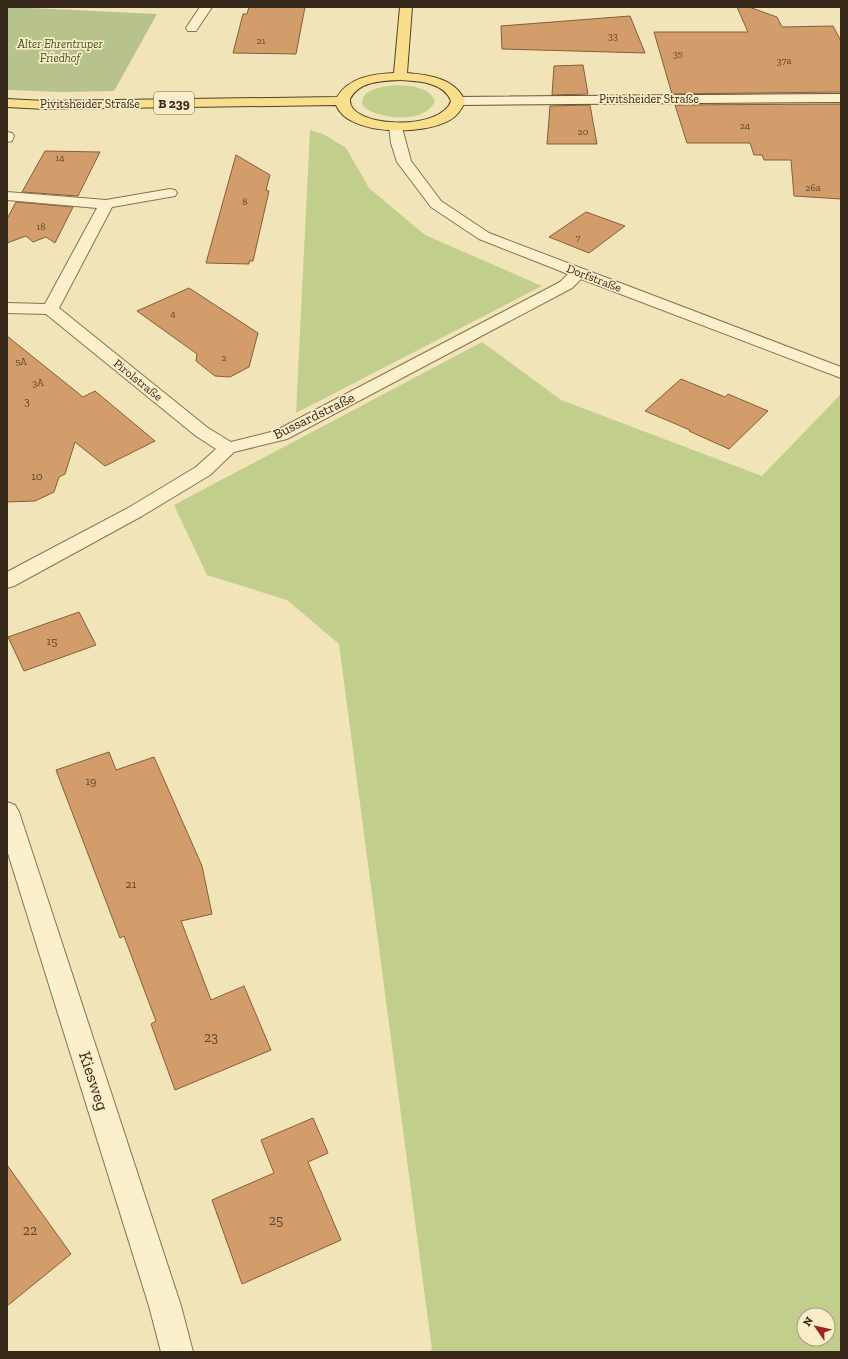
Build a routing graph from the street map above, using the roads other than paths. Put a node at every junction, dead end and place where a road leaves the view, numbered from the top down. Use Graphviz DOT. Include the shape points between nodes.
graph roads {
  1 [pos="206,7"];
  2 [pos="406,7"];
  3 [pos="192,28"];
  4 [pos="400,76"];
  5 [pos="841,98"];
  6 [pos="342,101"];
  7 [pos="458,101"];
  8 [pos="7,103"];
  9 [pos="396,127"];
  10 [pos="170,193"];
  11 [pos="7,196"];
  12 [pos="106,204"];
  13 [pos="578,272"];
  14 [pos="7,308"];
  15 [pos="50,310"];
  16 [pos="841,374"];
  17 [pos="228,448"];
  18 [pos="7,581"];
  19 [pos="7,812"];
  20 [pos="177,1352"];
  1 -- 3 [label="street"];
  2 -- 4 [label="main road"];
  4 -- 6 [label="main road" via="367,81 354,86 345,94"];
  4 -- 7 [label="main road" via="440,83 453,92"];
  5 -- 7 [label="street, Pivitsheider Straße"];
  6 -- 8 [label="main road, Pivitsheider Straße / B 239" via="45,105"];
  6 -- 9 [label="main road" via="344,109 363,122"];
  7 -- 9 [label="main road" via="455,110 439,120 415,126"];
  9 -- 13 [label="street, Dorfstraße" via="404,162 436,204 484,236"];
  10 -- 12 [label="street"];
  11 -- 12 [label="street"];
  12 -- 15 [label="street"];
  13 -- 16 [label="street, Dorfstraße"];
  13 -- 17 [label="street, Bussardstraße" via="566,285 281,435"];
  14 -- 15 [label="street"];
  15 -- 17 [label="street, Pirolstraße" via="202,432"];
  17 -- 18 [label="street, Bussardstraße" via="204,471 135,512"];
  19 -- 20 [label="street, Kiesweg" via="165,1306"];
}
